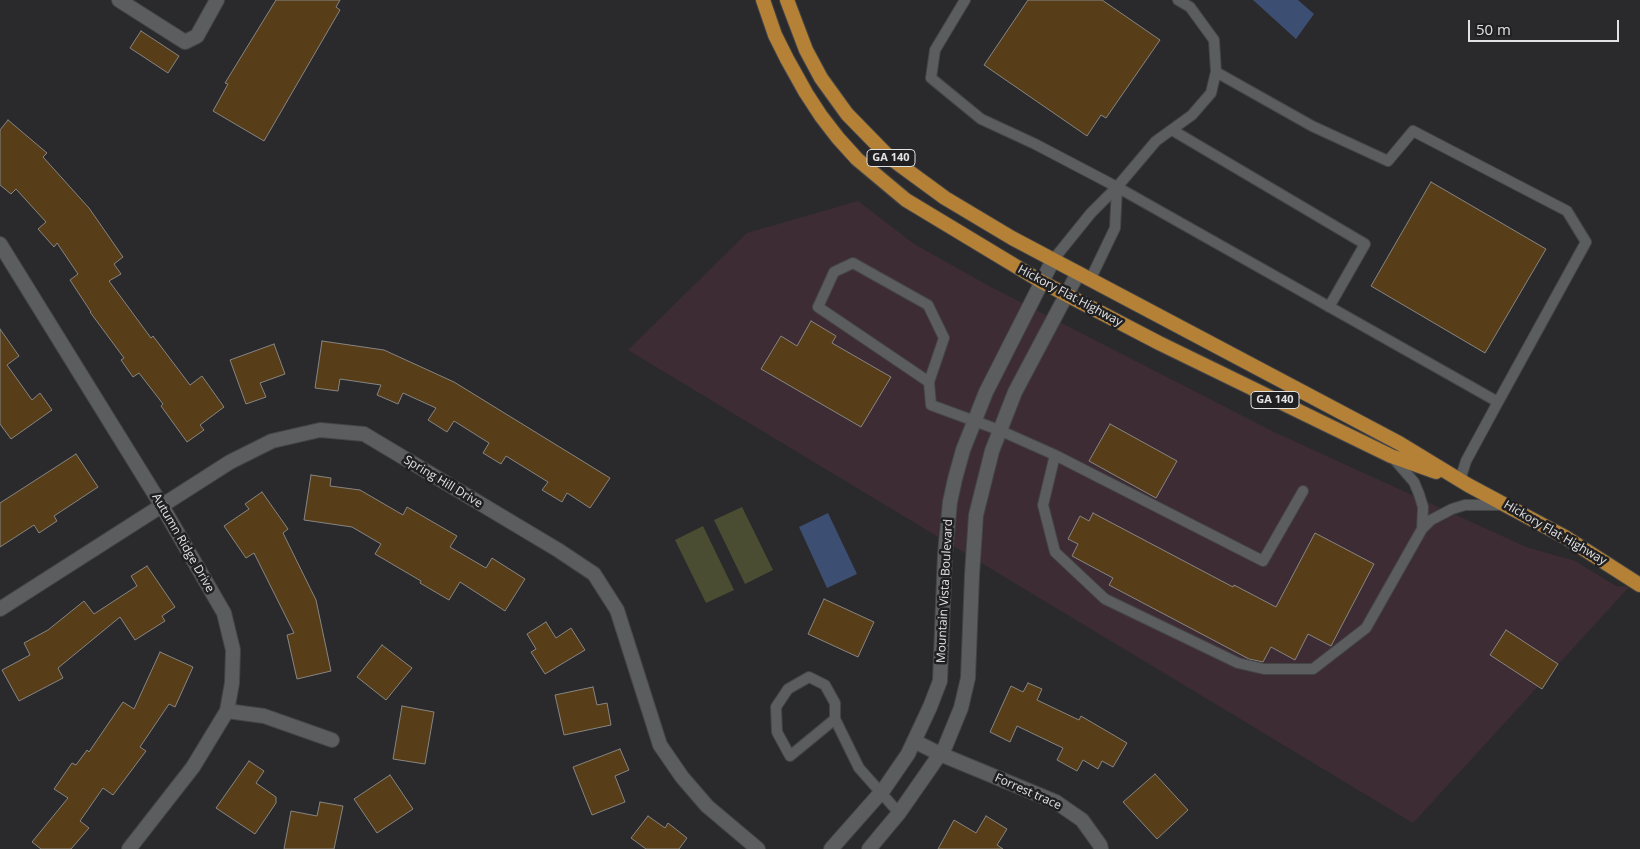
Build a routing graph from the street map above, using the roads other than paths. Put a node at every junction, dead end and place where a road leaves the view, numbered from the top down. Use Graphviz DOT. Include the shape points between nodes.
graph roads {
  1 [pos="120,0"];
  2 [pos="217,0"];
  3 [pos="763,0"];
  4 [pos="787,0"];
  5 [pos="966,0"];
  6 [pos="1178,0"];
  7 [pos="142,6"];
  8 [pos="1216,72"];
  9 [pos="1172,130"];
  10 [pos="1117,187"];
  11 [pos="0,244"];
  12 [pos="1053,260"];
  13 [pos="1084,277"];
  14 [pos="1042,282"];
  15 [pos="1066,295"];
  16 [pos="1329,307"];
  17 [pos="929,382"];
  18 [pos="1498,402"];
  19 [pos="974,421"];
  20 [pos="999,430"];
  21 [pos="1054,455"];
  22 [pos="1391,456"];
  23 [pos="1464,482"];
  24 [pos="1303,491"];
  25 [pos="1507,505"];
  26 [pos="162,506"];
  27 [pos="1422,529"];
  28 [pos="1640,586"];
  29 [pos="0,609"];
  30 [pos="227,711"];
  31 [pos="836,720"];
  32 [pos="332,740"];
  33 [pos="914,741"];
  34 [pos="940,754"];
  35 [pos="882,792"];
  36 [pos="900,813"];
  37 [pos="130,849"];
  38 [pos="758,849"];
  39 [pos="831,849"];
  40 [pos="869,849"];
  41 [pos="1101,849"];
  1 -- 7 [label="street"];
  2 -- 7 [label="street" via="197,36 185,42"];
  3 -- 14 [label="main road, Hickory Flat Highway / GA 140" via="775,34 796,76 821,116 857,159 906,200"];
  4 -- 12 [label="main road, Hickory Flat Highway / GA 140" via="806,50 821,78 867,136 889,157 945,198"];
  5 -- 10 [label="lane" via="935,50 931,78 980,119"];
  6 -- 8 [label="lane" via="1190,7 1214,40"];
  8 -- 9 [label="lane" via="1211,93 1192,115"];
  8 -- 18 [label="lane" via="1312,126 1388,161 1413,131 1567,211 1586,242"];
  9 -- 10 [label="lane" via="1156,141"];
  9 -- 16 [label="lane" via="1365,244"];
  10 -- 12 [label="lane"];
  10 -- 13 [label="lane" via="1115,228"];
  10 -- 16 [label="lane"];
  11 -- 26 [label="street, Autumn Ridge Drive"];
  12 -- 13 [label="main road, Hickory Flat Highway / GA 140"];
  12 -- 14 [label="street, Mountain Vista Boulevard"];
  13 -- 15 [label="street, Mountain Vista Boulevard"];
  13 -- 23 [label="main road, Hickory Flat Highway / GA 140" via="1344,413"];
  14 -- 15 [label="main road, Hickory Flat Highway / GA 140"];
  14 -- 19 [label="street, Mountain Vista Boulevard"];
  15 -- 20 [label="street, Mountain Vista Boulevard" via="1015,392"];
  15 -- 22 [label="main road, Hickory Flat Highway / GA 140"];
  16 -- 18 [label="lane"];
  17 -- 17 [label="lane" via="944,338 928,305 854,263 834,272 818,307"];
  17 -- 19 [label="lane" via="931,406"];
  18 -- 23 [label="lane" via="1466,461"];
  19 -- 20 [label="lane"];
  19 -- 33 [label="street, Mountain Vista Boulevard" via="950,502 940,682"];
  20 -- 21 [label="lane"];
  20 -- 34 [label="street, Mountain Vista Boulevard" via="976,515 968,678 961,708"];
  21 -- 24 [label="lane" via="1262,561"];
  21 -- 27 [label="lane" via="1043,505 1055,552 1105,599 1238,663 1264,669 1313,669 1366,628"];
  22 -- 23 [label="main road, Hickory Flat Highway / GA 140"];
  22 -- 27 [label="lane" via="1407,473 1419,494 1423,507"];
  23 -- 25 [label="main road, Hickory Flat Highway / GA 140"];
  25 -- 27 [label="lane" via="1478,504 1452,509"];
  25 -- 28 [label="main road, Hickory Flat Highway / GA 140" via="1588,550"];
  26 -- 29 [label="street, Spring Hill Drive"];
  26 -- 30 [label="street, Autumn Ridge Drive" via="224,613 234,650"];
  26 -- 38 [label="street, Spring Hill Drive" via="230,462 272,441 320,430 364,434 594,574 617,610 660,745 707,806"];
  30 -- 32 [label="street" via="264,716"];
  30 -- 37 [label="street, Autumn Ridge Drive" via="193,767"];
  31 -- 31 [label="lane" via="835,703 825,685 809,677 788,690 776,707 777,732 790,756"];
  31 -- 35 [label="lane" via="860,768"];
  33 -- 34 [label="street, Forrest trace"];
  33 -- 35 [label="street, Mountain Vista Boulevard"];
  34 -- 36 [label="street, Mountain Vista Boulevard"];
  34 -- 41 [label="street, Forrest trace" via="1056,802 1082,820"];
  35 -- 36 [label="lane"];
  35 -- 39 [label="street, Mountain Vista Boulevard"];
  36 -- 40 [label="street, Mountain Vista Boulevard"];
}
